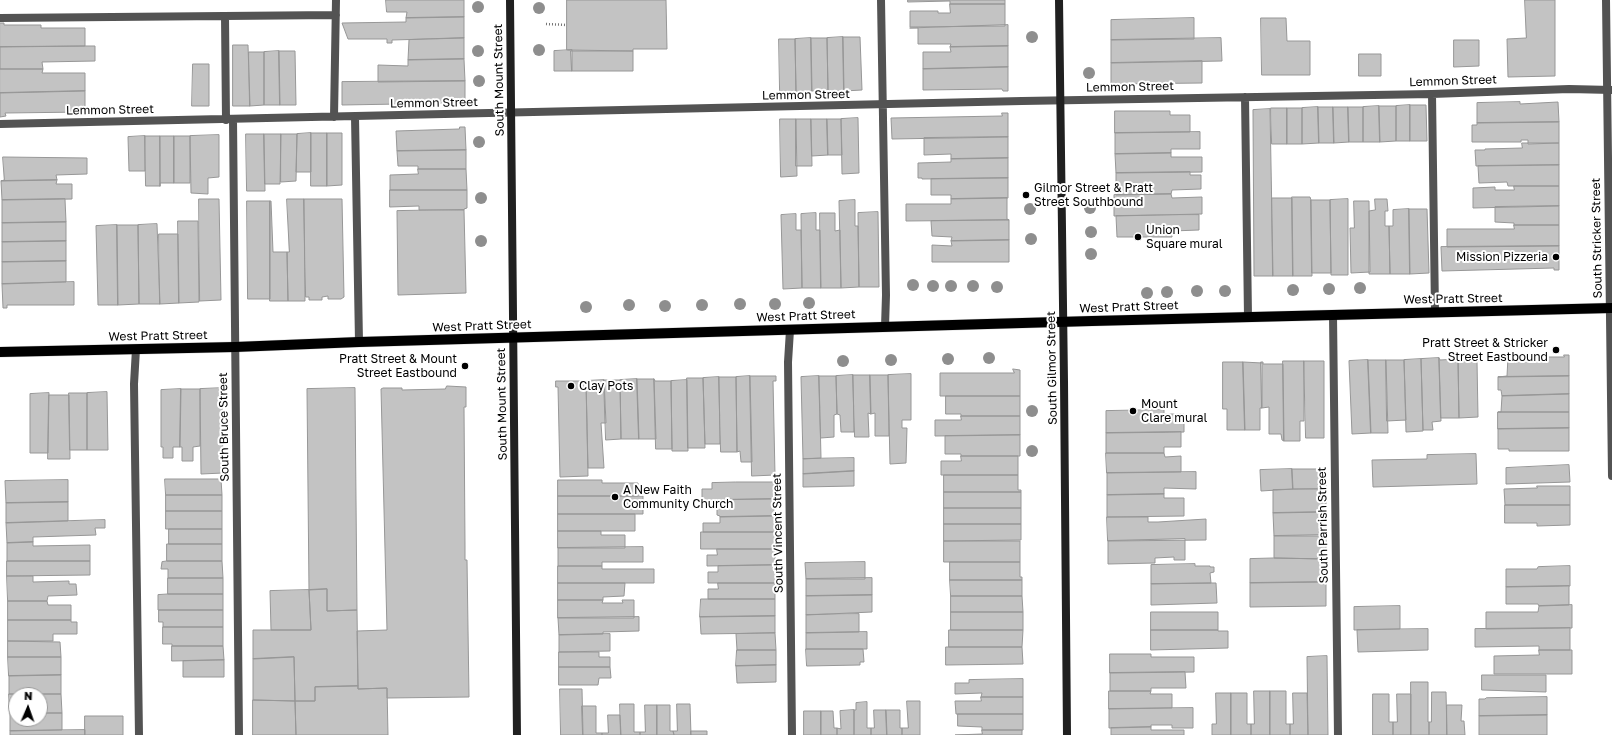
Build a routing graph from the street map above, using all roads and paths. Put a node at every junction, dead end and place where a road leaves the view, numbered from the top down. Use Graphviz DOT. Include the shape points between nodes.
graph roads {
  1 [pos="336,0"];
  2 [pos="510,0"];
  3 [pos="881,0"];
  4 [pos="1059,0"];
  5 [pos="1606,0"];
  6 [pos="336,15"];
  7 [pos="225,16"];
  8 [pos="0,18"];
  9 [pos="546,24"];
  10 [pos="567,25"];
  11 [pos="1610,90"];
  12 [pos="1432,94"];
  13 [pos="1245,97"];
  14 [pos="1060,102"];
  15 [pos="882,105"];
  16 [pos="511,114"];
  17 [pos="334,117"];
  18 [pos="356,117"];
  19 [pos="230,119"];
  20 [pos="0,124"];
  21 [pos="1611,308"];
  22 [pos="1435,312"];
  23 [pos="1333,314"];
  24 [pos="1248,317"];
  25 [pos="1064,322"];
  26 [pos="885,327"];
  27 [pos="790,330"];
  28 [pos="513,338"];
  29 [pos="358,342"];
  30 [pos="235,347"];
  31 [pos="136,349"];
  32 [pos="0,352"];
  33 [pos="1612,476"];
  34 [pos="139,735"];
  35 [pos="239,735"];
  36 [pos="517,735"];
  37 [pos="792,735"];
  38 [pos="1067,735"];
  39 [pos="1338,735"];
  1 -- 6 [label="street"];
  2 -- 16 [label="street, South Mount Street"];
  3 -- 15 [label="street"];
  4 -- 14 [label="street, South Gilmor Street"];
  5 -- 11 [label="street, South Stricker Street"];
  6 -- 7 [label="street"];
  6 -- 17 [label="street"];
  7 -- 8 [label="street"];
  7 -- 19 [label="street, South Bruce Street"];
  9 -- 10 [label="path"];
  11 -- 12 [label="street, Lemmon Street"];
  11 -- 21 [label="street, South Stricker Street"];
  12 -- 13 [label="street, Lemmon Street"];
  12 -- 22 [label="street"];
  13 -- 14 [label="street, Lemmon Street"];
  13 -- 24 [label="street"];
  14 -- 15 [label="street, Lemmon Street"];
  14 -- 25 [label="street, South Gilmor Street"];
  15 -- 16 [label="street, Lemmon Street"];
  15 -- 26 [label="street"];
  16 -- 18 [label="street, Lemmon Street"];
  16 -- 28 [label="street, South Mount Street"];
  17 -- 18 [label="street, Lemmon Street"];
  17 -- 19 [label="street, Lemmon Street"];
  18 -- 29 [label="street"];
  19 -- 20 [label="street, Lemmon Street"];
  19 -- 30 [label="street, South Bruce Street"];
  21 -- 22 [label="main road, West Pratt Street"];
  21 -- 33 [label="street, South Stricker Street"];
  22 -- 23 [label="main road, West Pratt Street"];
  23 -- 24 [label="main road, West Pratt Street"];
  23 -- 39 [label="street, South Parrish Street"];
  24 -- 25 [label="main road, West Pratt Street"];
  25 -- 26 [label="main road, West Pratt Street"];
  25 -- 38 [label="street, South Gilmor Street"];
  26 -- 27 [label="main road, West Pratt Street"];
  27 -- 28 [label="main road, West Pratt Street"];
  27 -- 37 [label="street, South Vincent Street" via="788,370"];
  28 -- 29 [label="main road, West Pratt Street"];
  28 -- 36 [label="street, South Mount Street"];
  29 -- 30 [label="main road, West Pratt Street"];
  30 -- 31 [label="main road, West Pratt Street"];
  30 -- 35 [label="street, South Bruce Street"];
  31 -- 32 [label="main road, West Pratt Street"];
  31 -- 34 [label="street" via="134,384"];
}
